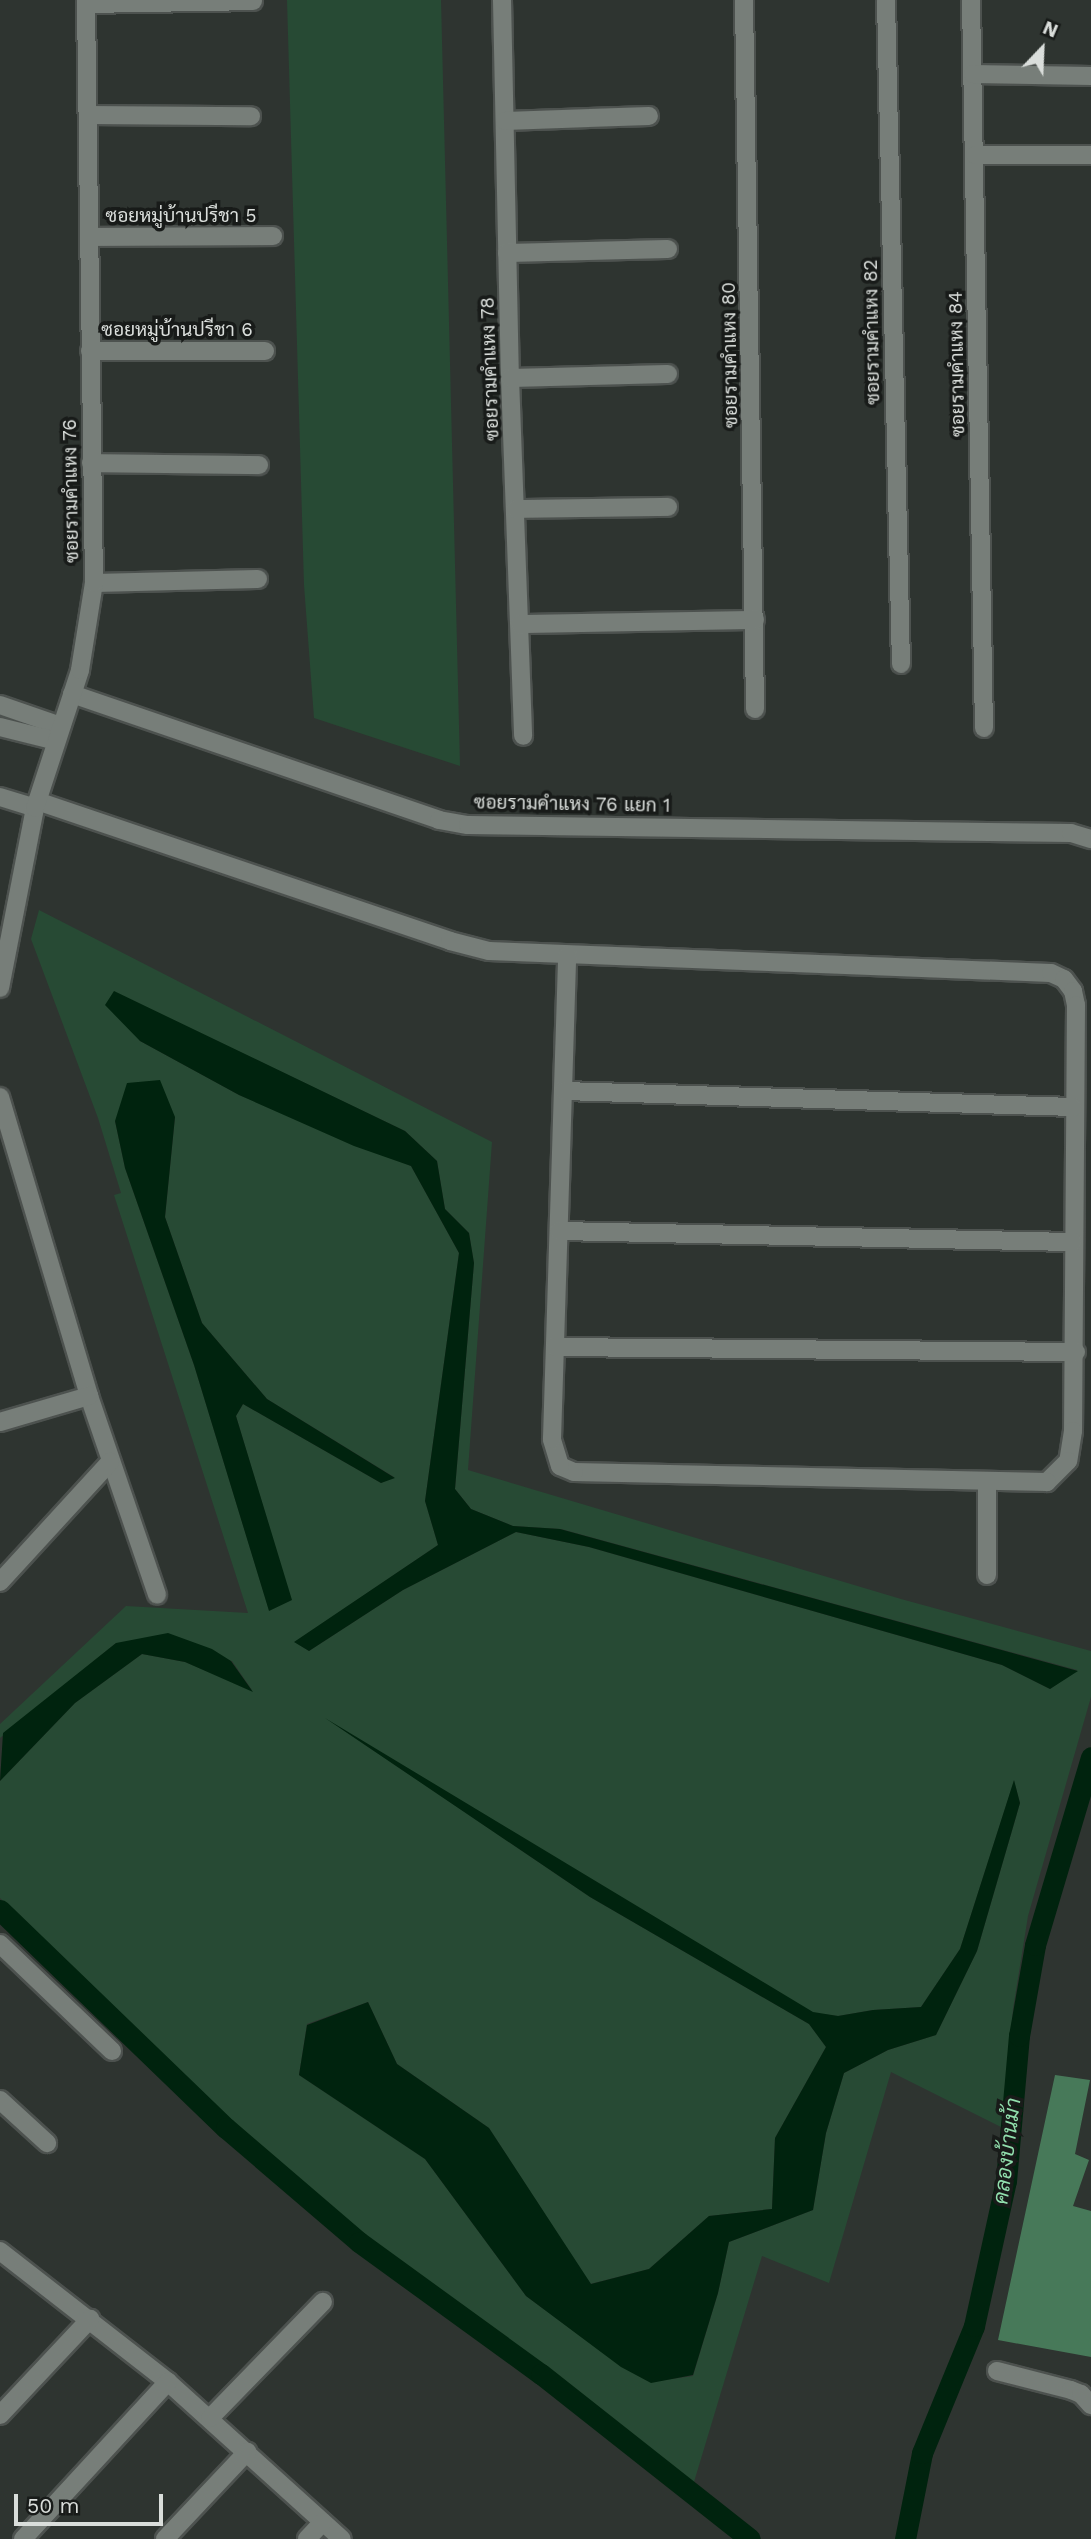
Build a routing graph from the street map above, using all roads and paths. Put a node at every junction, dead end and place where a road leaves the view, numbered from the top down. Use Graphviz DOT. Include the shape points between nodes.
graph roads {
  1 [pos="502,0"];
  2 [pos="744,0"];
  3 [pos="886,0"];
  4 [pos="971,0"];
  5 [pos="253,1"];
  6 [pos="86,2"];
  7 [pos="973,74"];
  8 [pos="1091,76"];
  9 [pos="88,115"];
  10 [pos="251,116"];
  11 [pos="649,116"];
  12 [pos="505,121"];
  13 [pos="975,155"];
  14 [pos="1091,155"];
  15 [pos="273,236"];
  16 [pos="89,237"];
  17 [pos="668,249"];
  18 [pos="507,254"];
  19 [pos="90,351"];
  20 [pos="265,351"];
  21 [pos="668,374"];
  22 [pos="510,378"];
  23 [pos="91,463"];
  24 [pos="259,464"];
  25 [pos="668,506"];
  26 [pos="516,509"];
  27 [pos="258,579"];
  28 [pos="94,583"];
  29 [pos="755,620"];
  30 [pos="520,624"];
  31 [pos="901,664"];
  32 [pos="72,694"];
  33 [pos="0,705"];
  34 [pos="755,709"];
  35 [pos="0,727"];
  36 [pos="984,728"];
  37 [pos="59,734"];
  38 [pos="523,736"];
  39 [pos="0,797"];
  40 [pos="36,804"];
  41 [pos="1091,839"];
  42 [pos="567,954"];
  43 [pos="0,988"];
  44 [pos="564,1091"];
  45 [pos="0,1097"];
  46 [pos="1073,1107"];
  47 [pos="559,1231"];
  48 [pos="1073,1242"];
  49 [pos="555,1347"];
  50 [pos="1076,1352"];
  51 [pos="89,1395"];
  52 [pos="0,1422"];
  53 [pos="110,1462"];
  54 [pos="987,1481"];
  55 [pos="987,1576"];
  56 [pos="0,1582"];
  57 [pos="157,1595"];
  58 [pos="0,1944"];
  59 [pos="112,2050"];
  60 [pos="0,2100"];
  61 [pos="47,2143"];
  62 [pos="2,2256"];
  63 [pos="323,2302"];
  64 [pos="90,2319"];
  65 [pos="997,2371"];
  66 [pos="167,2382"];
  67 [pos="1091,2404"];
  68 [pos="0,2415"];
  69 [pos="209,2418"];
  70 [pos="247,2452"];
  71 [pos="323,2522"];
  72 [pos="23,2539"];
  73 [pos="165,2539"];
  74 [pos="307,2539"];
  75 [pos="342,2539"];
  1 -- 12 [label="street, ซอยรามคำแหง 78"];
  2 -- 29 [label="street, ซอยรามคำแหง 80"];
  3 -- 31 [label="street, ซอยรามคำแหง 82"];
  4 -- 7 [label="street, ซอยรามคำแหง 84"];
  5 -- 6 [label="street"];
  6 -- 9 [label="street, ซอยรามคำแหง 76"];
  7 -- 8 [label="street"];
  7 -- 13 [label="street, ซอยรามคำแหง 84"];
  9 -- 10 [label="street"];
  9 -- 16 [label="street, ซอยรามคำแหง 76"];
  11 -- 12 [label="street"];
  12 -- 18 [label="street, ซอยรามคำแหง 78"];
  13 -- 14 [label="street"];
  13 -- 36 [label="street, ซอยรามคำแหง 84"];
  15 -- 16 [label="street, ซอยหมู่บ้านปรีชา 5"];
  16 -- 19 [label="street, ซอยรามคำแหง 76"];
  17 -- 18 [label="street"];
  18 -- 22 [label="street, ซอยรามคำแหง 78"];
  19 -- 20 [label="street, ซอยหมู่บ้านปรีชา 6"];
  19 -- 23 [label="street, ซอยรามคำแหง 76"];
  21 -- 22 [label="street"];
  22 -- 26 [label="street, ซอยรามคำแหง 78"];
  23 -- 24 [label="street"];
  23 -- 28 [label="street, ซอยรามคำแหง 76"];
  25 -- 26 [label="street"];
  26 -- 30 [label="street, ซอยรามคำแหง 78"];
  27 -- 28 [label="street"];
  28 -- 32 [label="street, ซอยรามคำแหง 76" via="89,627"];
  29 -- 30 [label="street"];
  29 -- 34 [label="street, ซอยรามคำแหง 80"];
  30 -- 38 [label="street, ซอยรามคำแหง 78"];
  32 -- 37 [label="street, ซอยรามคำแหง 76"];
  32 -- 41 [label="street, ซอยรามคำแหง 76 แยก 1" via="439,820 468,825 1057,833"];
  33 -- 37 [label="street"];
  35 -- 37 [label="street"];
  37 -- 40 [label="street, ซอยรามคำแหง 76"];
  39 -- 40 [label="street"];
  40 -- 42 [label="street" via="450,941 489,951"];
  40 -- 43 [label="street, ซอยรามคำแหง 76"];
  42 -- 44 [label="street"];
  42 -- 46 [label="street" via="1051,973 1069,985 1076,1006"];
  44 -- 46 [label="street"];
  44 -- 47 [label="street"];
  45 -- 51 [label="street"];
  46 -- 48 [label="street"];
  47 -- 48 [label="street"];
  47 -- 49 [label="street"];
  48 -- 50 [label="street"];
  49 -- 50 [label="street"];
  49 -- 54 [label="street" via="553,1451 560,1466 574,1472"];
  50 -- 54 [label="street" via="1068,1461 1048,1482"];
  51 -- 52 [label="street"];
  51 -- 53 [label="street"];
  53 -- 56 [label="street"];
  53 -- 57 [label="street"];
  54 -- 55 [label="street"];
  58 -- 59 [label="street"];
  60 -- 61 [label="street"];
  62 -- 64 [label="street"];
  63 -- 69 [label="street"];
  64 -- 66 [label="street"];
  64 -- 68 [label="street"];
  65 -- 67 [label="street" via="1072,2390"];
  66 -- 69 [label="street"];
  66 -- 72 [label="street"];
  69 -- 70 [label="street"];
  70 -- 71 [label="street"];
  70 -- 73 [label="street"];
  71 -- 74 [label="street"];
  71 -- 75 [label="street"];
}
